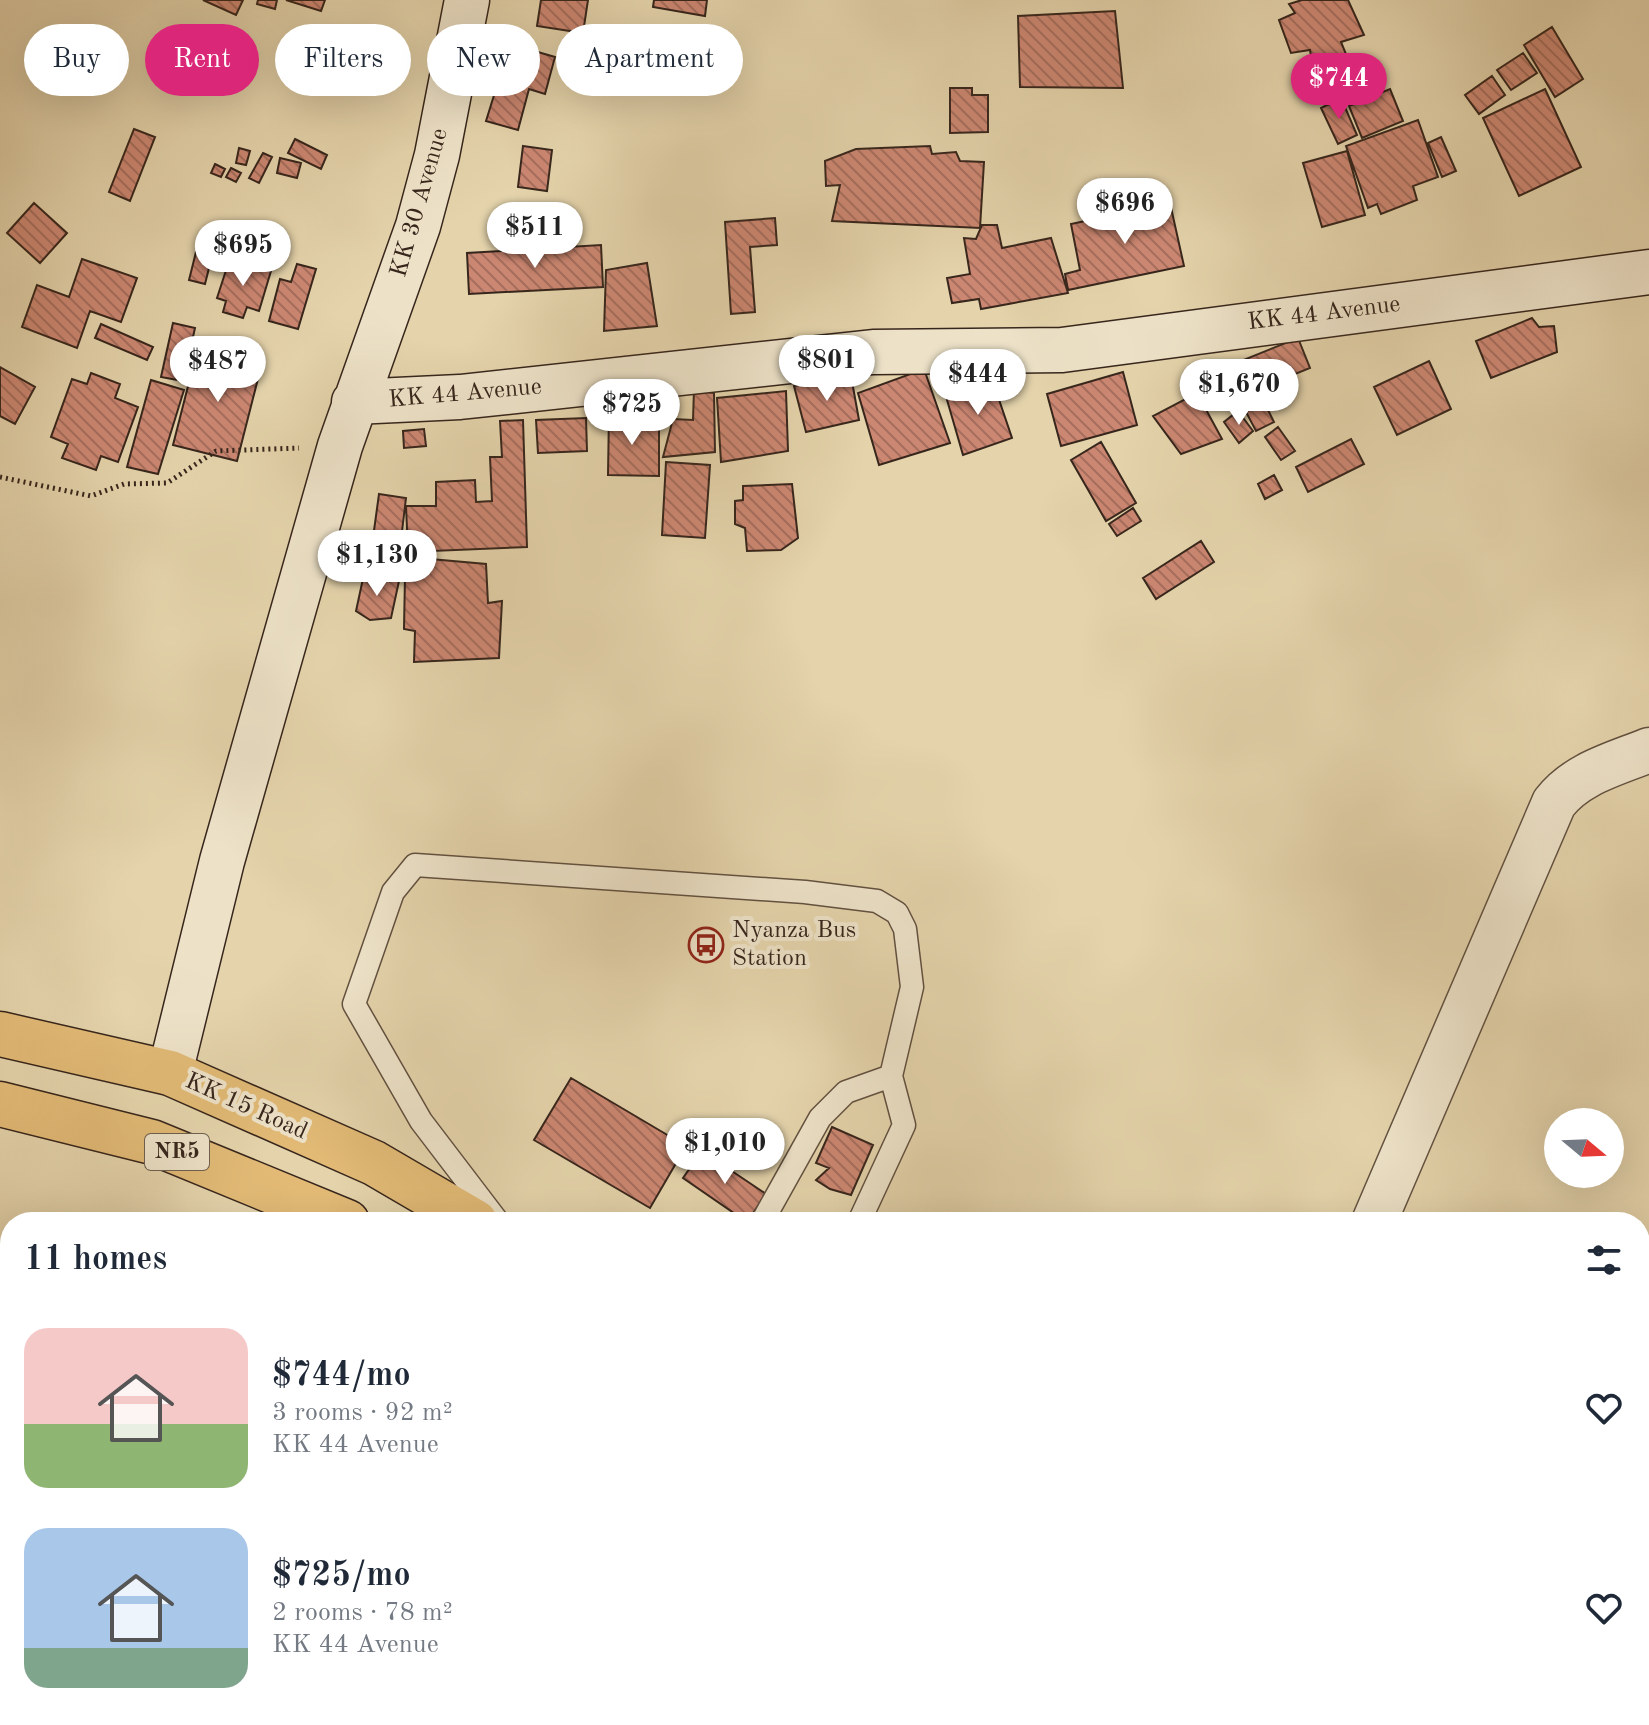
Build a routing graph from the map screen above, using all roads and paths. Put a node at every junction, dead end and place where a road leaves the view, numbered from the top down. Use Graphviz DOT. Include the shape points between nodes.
graph roads {
  1 [pos="467,0"];
  2 [pos="1649,272"];
  3 [pos="354,402"];
  4 [pos="340,446"];
  5 [pos="0,477"];
  6 [pos="1649,750"];
  7 [pos="0,1034"];
  8 [pos="170,1073"];
  9 [pos="891,1076"];
  10 [pos="0,1104"];
  11 [pos="152,1142"];
  12 [pos="323,1212"];
  13 [pos="458,1212"];
  14 [pos="490,1212"];
  15 [pos="768,1212"];
  16 [pos="864,1212"];
  17 [pos="1378,1212"];
  1 -- 3 [label="main road, KK 30 Avenue" via="418,226"];
  2 -- 3 [label="main road, KK 44 Avenue" via="1062,350 873,352 460,397"];
  3 -- 4 [label="main road, KK 44 Avenue"];
  4 -- 5 [label="path" via="216,451 167,483 124,484 91,496"];
  4 -- 8 [label="main road, KK 44 Avenue" via="222,861"];
  6 -- 17 [label="main road" via="1584,776 1554,803"];
  7 -- 8 [label="highway, KK 15 Road"];
  8 -- 11 [label="highway"];
  8 -- 13 [label="highway, KK 15 Road" via="374,1163"];
  9 -- 14 [label="lane" via="912,987 905,929 897,913 877,901 790,890 415,865 393,892 354,1004 421,1121"];
  9 -- 15 [label="lane" via="846,1092 820,1118"];
  9 -- 16 [label="lane" via="904,1125"];
  10 -- 11 [label="highway, NR5"];
  11 -- 12 [label="highway, NR5"];
}
